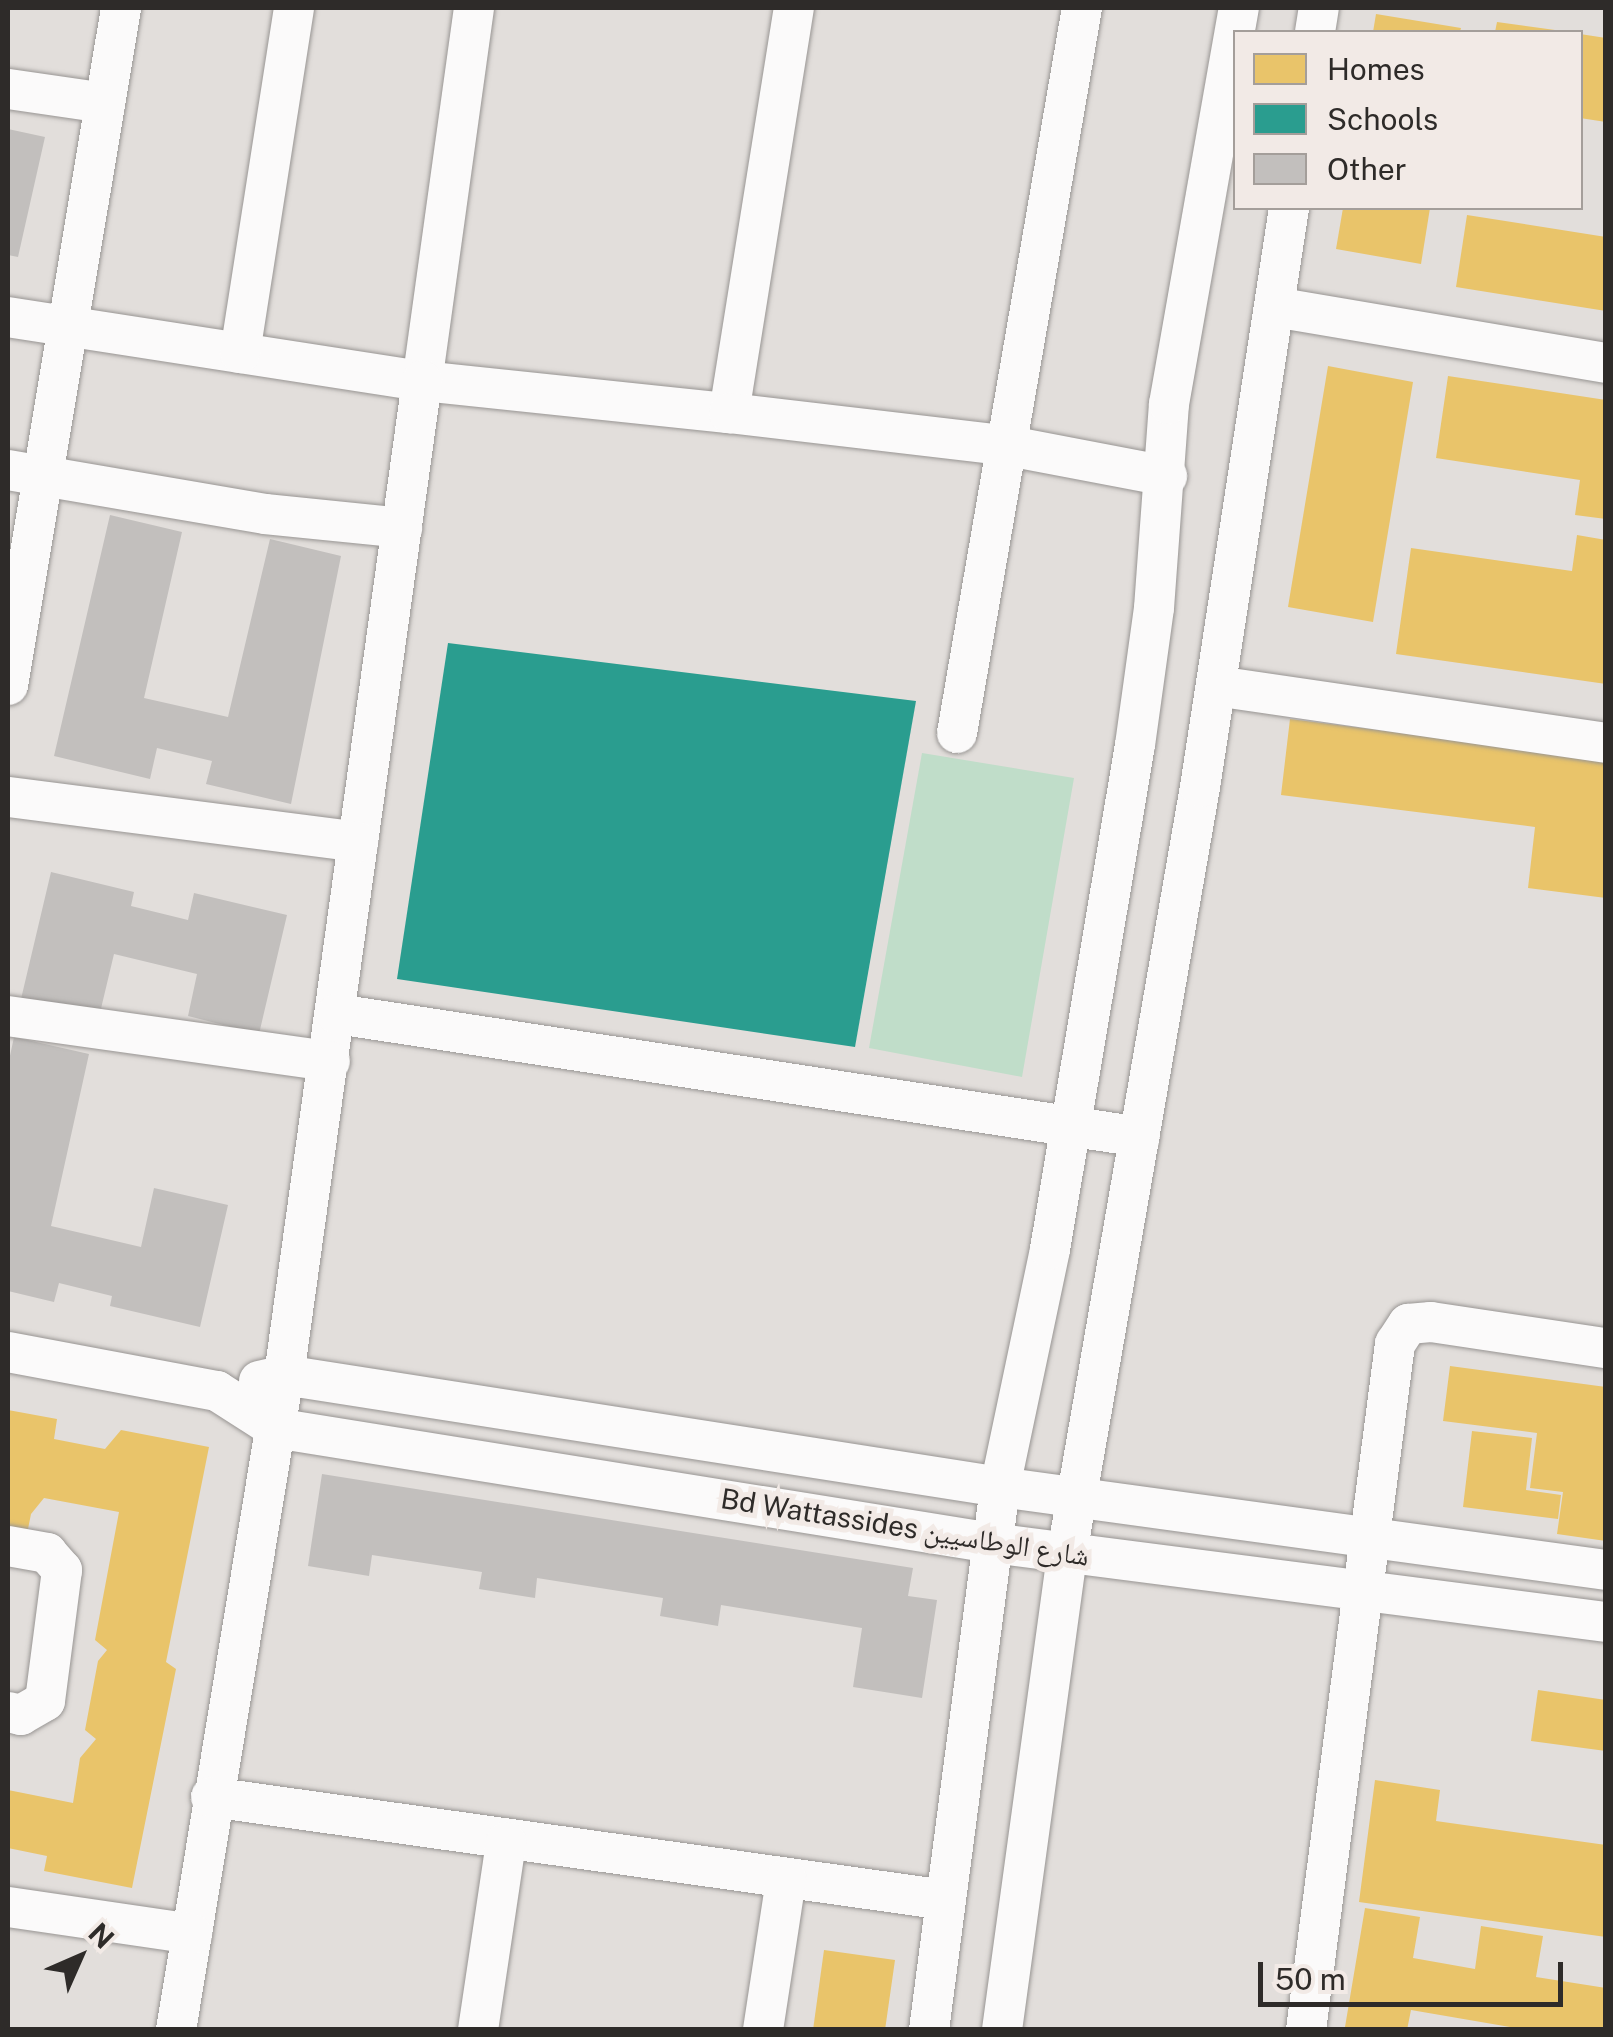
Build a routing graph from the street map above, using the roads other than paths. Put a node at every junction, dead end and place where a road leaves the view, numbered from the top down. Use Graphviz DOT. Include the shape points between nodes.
graph roads {
  1 [pos="121,8"];
  2 [pos="294,8"];
  3 [pos="474,8"];
  4 [pos="794,8"];
  5 [pos="1082,8"];
  6 [pos="1233,41"];
  7 [pos="8,89"];
  8 [pos="105,103"];
  9 [pos="1290,210"];
  10 [pos="1275,307"];
  11 [pos="8,317"];
  12 [pos="68,326"];
  13 [pos="240,353"];
  14 [pos="1606,363"];
  15 [pos="422,381"];
  16 [pos="729,413"];
  17 [pos="1009,446"];
  18 [pos="25,473"];
  19 [pos="1166,476"];
  20 [pos="402,528"];
  21 [pos="8,684"];
  22 [pos="1216,686"];
  23 [pos="957,733"];
  24 [pos="1606,742"];
  25 [pos="8,797"];
  26 [pos="358,842"];
  27 [pos="337,1014"];
  28 [pos="8,1016"];
  29 [pos="330,1062"];
  30 [pos="1068,1127"];
  31 [pos="1140,1136"];
  32 [pos="1606,1348"];
  33 [pos="8,1352"];
  34 [pos="284,1376"];
  35 [pos="216,1390"];
  36 [pos="274,1428"];
  37 [pos="1000,1487"];
  38 [pos="1078,1494"];
  39 [pos="1368,1539"];
  40 [pos="992,1543"];
  41 [pos="8,1546"];
  42 [pos="1067,1552"];
  43 [pos="1606,1570"];
  44 [pos="1361,1588"];
  45 [pos="1606,1622"];
  46 [pos="8,1712"];
  47 [pos="211,1797"];
  48 [pos="506,1842"];
  49 [pos="786,1879"];
  50 [pos="946,1900"];
  51 [pos="8,1906"];
  52 [pos="192,1934"];
  53 [pos="176,2030"];
  54 [pos="478,2030"];
  55 [pos="763,2030"];
  56 [pos="929,2030"];
  57 [pos="1002,2030"];
  58 [pos="1306,2030"];
  1 -- 8 [label="street"];
  2 -- 13 [label="street"];
  3 -- 15 [label="street"];
  4 -- 16 [label="street"];
  5 -- 17 [label="street"];
  6 -- 19 [label="street" via="1168,404"];
  7 -- 8 [label="street"];
  8 -- 12 [label="street"];
  9 -- 10 [label="street"];
  10 -- 14 [label="street"];
  10 -- 22 [label="street"];
  11 -- 12 [label="street"];
  12 -- 13 [label="street"];
  12 -- 18 [label="street"];
  13 -- 15 [label="street"];
  15 -- 16 [label="street"];
  15 -- 20 [label="street"];
  16 -- 17 [label="street"];
  17 -- 19 [label="street"];
  17 -- 23 [label="street"];
  18 -- 20 [label="street" via="264,514"];
  18 -- 21 [label="street"];
  19 -- 30 [label="street" via="1135,745"];
  20 -- 26 [label="street"];
  22 -- 24 [label="street"];
  22 -- 31 [label="street"];
  25 -- 26 [label="street"];
  26 -- 27 [label="street"];
  27 -- 29 [label="street"];
  27 -- 30 [label="street"];
  28 -- 29 [label="street"];
  29 -- 34 [label="street"];
  30 -- 31 [label="street"];
  30 -- 37 [label="street"];
  31 -- 38 [label="street"];
  32 -- 39 [label="street" via="1408,1324 1395,1344"];
  33 -- 35 [label="street, Bd Wattassides شارع الوطاسيين"];
  34 -- 35 [label="street, Bd Wattassides شارع الوطاسيين"];
  34 -- 36 [label="street"];
  34 -- 37 [label="street, Bd Wattassides شارع الوطاسيين"];
  35 -- 36 [label="street, Bd Wattassides شارع الوطاسيين"];
  36 -- 40 [label="street, Bd Wattassides شارع الوطاسيين"];
  36 -- 47 [label="street"];
  37 -- 38 [label="street, Bd Wattassides شارع الوطاسيين"];
  37 -- 40 [label="street"];
  38 -- 39 [label="street, Bd Wattassides شارع الوطاسيين"];
  38 -- 42 [label="street"];
  39 -- 43 [label="street, Bd Wattassides شارع الوطاسيين"];
  39 -- 44 [label="street"];
  40 -- 42 [label="street, Bd Wattassides شارع الوطاسيين"];
  40 -- 50 [label="street"];
  41 -- 46 [label="street" via="46,1552 62,1570 45,1700 21,1715"];
  42 -- 44 [label="street, Bd Wattassides شارع الوطاسيين"];
  42 -- 57 [label="street"];
  44 -- 45 [label="street, Bd Wattassides شارع الوطاسيين"];
  44 -- 58 [label="street"];
  47 -- 48 [label="street"];
  47 -- 52 [label="street"];
  48 -- 49 [label="street"];
  48 -- 54 [label="street"];
  49 -- 50 [label="street"];
  49 -- 55 [label="street"];
  50 -- 56 [label="street"];
  51 -- 52 [label="street"];
  52 -- 53 [label="street"];
}
